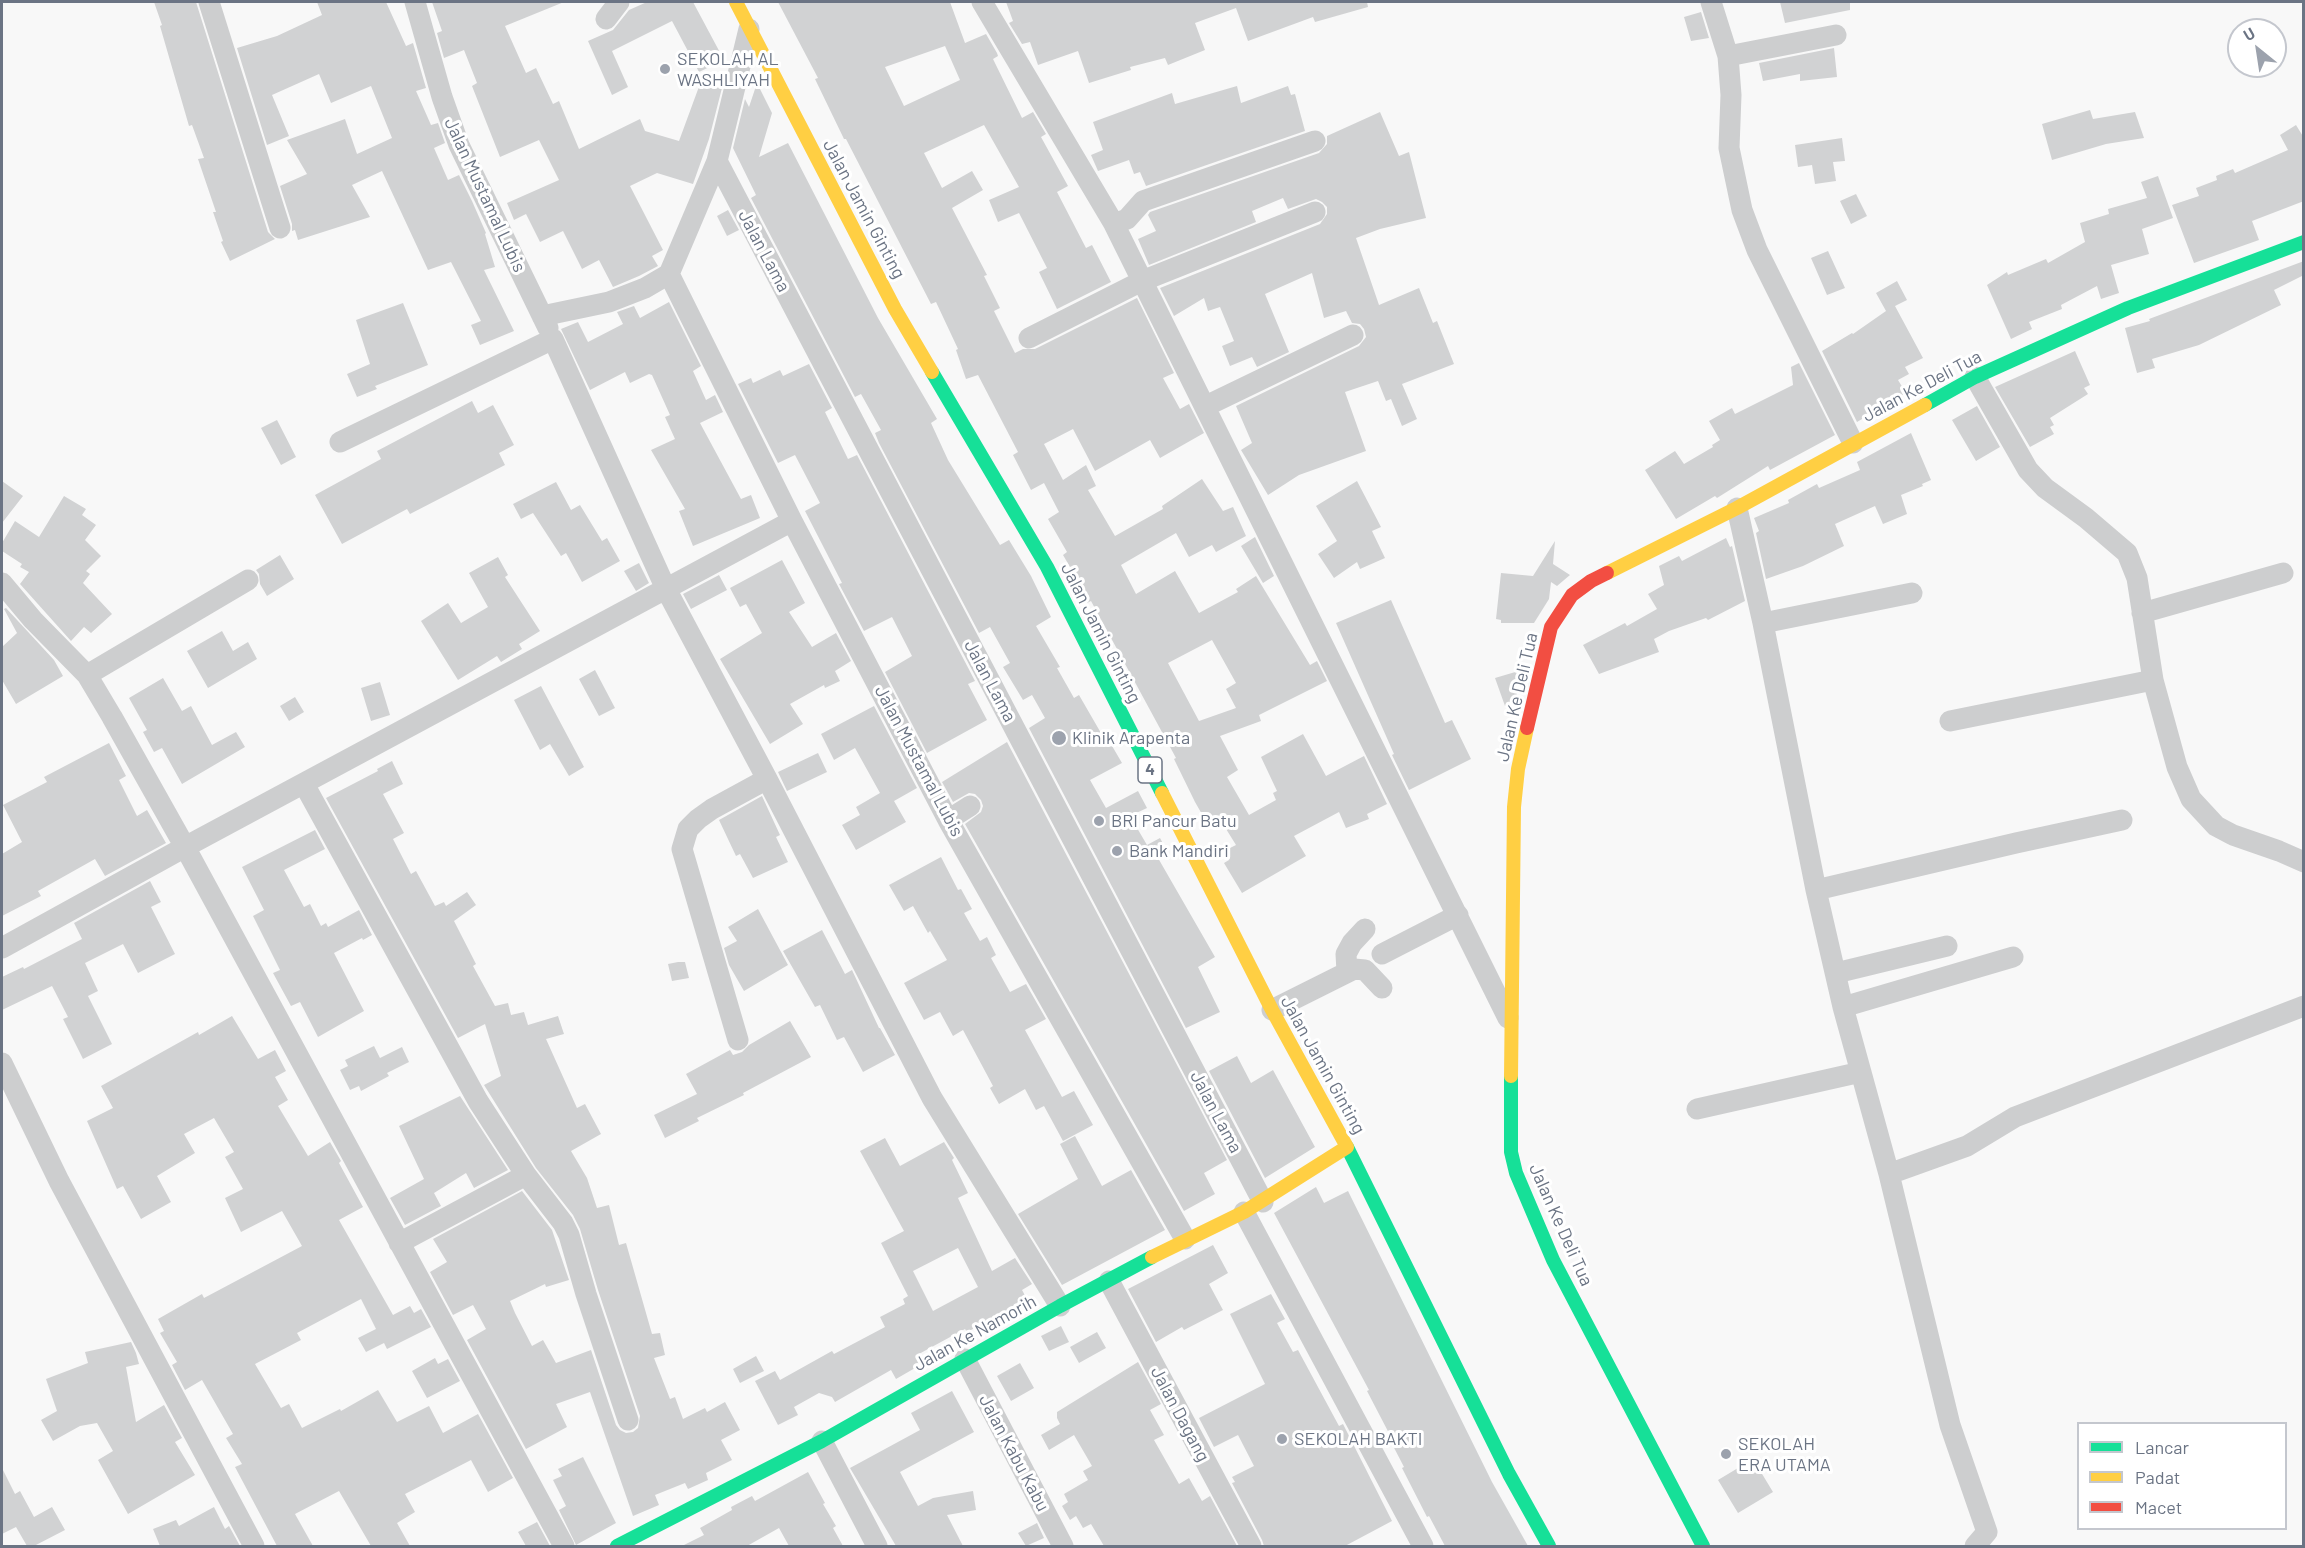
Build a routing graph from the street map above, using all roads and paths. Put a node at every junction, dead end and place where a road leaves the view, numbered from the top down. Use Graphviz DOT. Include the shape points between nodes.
graph roads {
  1 [pos="209,2"];
  2 [pos="415,2"];
  3 [pos="619,2"];
  4 [pos="736,2"];
  5 [pos="982,2"];
  6 [pos="1711,2"];
  7 [pos="606,19"];
  8 [pos="749,29"];
  9 [pos="1836,34"];
  10 [pos="1728,56"];
  11 [pos="1315,141"];
  12 [pos="717,161"];
  13 [pos="1315,212"];
  14 [pos="1114,224"];
  15 [pos="280,228"];
  16 [pos="2304,243"];
  17 [pos="669,274"];
  18 [pos="1142,281"];
  19 [pos="542,316"];
  20 [pos="1353,335"];
  21 [pos="1029,338"];
  22 [pos="553,339"];
  23 [pos="1976,377"];
  24 [pos="1206,406"];
  25 [pos="340,442"];
  26 [pos="1853,443"];
  27 [pos="1737,508"];
  28 [pos="792,522"];
  29 [pos="2283,573"];
  30 [pos="248,580"];
  31 [pos="3,585"];
  32 [pos="666,589"];
  33 [pos="1912,593"];
  34 [pos="2142,613"];
  35 [pos="1763,623"];
  36 [pos="87,675"];
  37 [pos="2153,680"];
  38 [pos="1950,721"];
  39 [pos="767,779"];
  40 [pos="304,784"];
  41 [pos="970,806"];
  42 [pos="948,820"];
  43 [pos="2122,820"];
  44 [pos="185,847"];
  45 [pos="2304,862"];
  46 [pos="1816,890"];
  47 [pos="1458,915"];
  48 [pos="1365,929"];
  49 [pos="1947,946"];
  50 [pos="2,948"];
  51 [pos="1382,954"];
  52 [pos="2013,957"];
  53 [pos="1347,972"];
  54 [pos="1836,973"];
  55 [pos="1382,988"];
  56 [pos="2304,1006"];
  57 [pos="1843,1007"];
  58 [pos="1272,1010"];
  59 [pos="1511,1023"];
  60 [pos="738,1040"];
  61 [pos="2,1062"];
  62 [pos="1861,1072"];
  63 [pos="1697,1109"];
  64 [pos="1347,1147"];
  65 [pos="1889,1174"];
  66 [pos="525,1175"];
  67 [pos="1263,1202"];
  68 [pos="1244,1212"];
  69 [pos="1185,1239"];
  70 [pos="399,1243"];
  71 [pos="1109,1281"];
  72 [pos="1060,1306"];
  73 [pos="964,1359"];
  74 [pos="628,1420"];
  75 [pos="822,1441"];
  76 [pos="254,1546"];
  77 [pos="564,1546"];
  78 [pos="617,1546"];
  79 [pos="877,1546"];
  80 [pos="1063,1546"];
  81 [pos="1251,1546"];
  82 [pos="1423,1546"];
  83 [pos="1548,1546"];
  84 [pos="1703,1546"];
  85 [pos="1976,1546"];
  1 -- 15 [label="street"];
  2 -- 19 [label="street, Jalan Mustamal Lubis" via="459,145"];
  3 -- 7 [label="street"];
  4 -- 8 [label="main road, Jalan Jamin Ginting / 4"];
  5 -- 14 [label="street"];
  6 -- 10 [label="street"];
  8 -- 12 [label="street"];
  8 -- 58 [label="main road, Jalan Jamin Ginting / 4" via="895,309 1047,567"];
  9 -- 10 [label="street"];
  10 -- 26 [label="street" via="1729,148 1742,210 1757,250"];
  11 -- 14 [label="street" via="1143,201 1127,219"];
  12 -- 17 [label="street"];
  12 -- 67 [label="street, Jalan Lama"];
  13 -- 18 [label="street"];
  14 -- 18 [label="street"];
  16 -- 23 [label="main road, Jalan Ke Deli Tua" via="2128,308"];
  17 -- 19 [label="street" via="609,302"];
  17 -- 28 [label="street, Jalan Mustamal Lubis"];
  18 -- 21 [label="street"];
  18 -- 24 [label="street"];
  19 -- 22 [label="street, Jalan Mustamal Lubis"];
  20 -- 24 [label="street"];
  22 -- 25 [label="street"];
  22 -- 32 [label="street, Jalan Mustamal Lubis"];
  23 -- 26 [label="main road, Jalan Ke Deli Tua"];
  23 -- 34 [label="street" via="2028,470 2127,554 2137,578"];
  24 -- 47 [label="street"];
  26 -- 27 [label="main road, Jalan Ke Deli Tua"];
  27 -- 35 [label="street"];
  27 -- 59 [label="main road, Jalan Ke Deli Tua" via="1592,581 1572,595 1551,627 1518,769 1514,807"];
  28 -- 32 [label="street"];
  28 -- 42 [label="street, Jalan Mustamal Lubis"];
  29 -- 34 [label="street"];
  30 -- 36 [label="street"];
  31 -- 36 [label="street"];
  32 -- 39 [label="street, Jalan Mustamal Lubis"];
  32 -- 40 [label="street"];
  33 -- 35 [label="street"];
  34 -- 37 [label="street"];
  35 -- 46 [label="street"];
  36 -- 44 [label="street"];
  37 -- 38 [label="street"];
  37 -- 45 [label="street" via="2177,767 2191,799 2205,817 2233,836"];
  39 -- 60 [label="street" via="698,819 688,829 682,849"];
  39 -- 72 [label="street, Jalan Mustamal Lubis" via="932,1098"];
  40 -- 44 [label="street"];
  40 -- 66 [label="street" via="478,1101"];
  41 -- 42 [label="street"];
  42 -- 69 [label="street, Jalan Mustamal Lubis"];
  43 -- 46 [label="street"];
  44 -- 50 [label="street"];
  44 -- 70 [label="street"];
  46 -- 54 [label="street"];
  47 -- 51 [label="street"];
  47 -- 59 [label="street"];
  48 -- 53 [label="street" via="1346,954"];
  49 -- 54 [label="street"];
  52 -- 57 [label="street"];
  53 -- 55 [label="street" via="1365,970"];
  53 -- 58 [label="street"];
  54 -- 57 [label="street"];
  56 -- 65 [label="street" via="2015,1117 1967,1146"];
  57 -- 62 [label="street"];
  58 -- 64 [label="main road, Jalan Jamin Ginting / 4"];
  59 -- 84 [label="main road, Jalan Ke Deli Tua" via="1511,1152 1516,1173 1553,1260"];
  61 -- 76 [label="street" via="59,1181"];
  62 -- 63 [label="street"];
  62 -- 65 [label="street"];
  64 -- 67 [label="main road, Jalan Ke Namorih"];
  64 -- 83 [label="main road, Jalan Jamin Ginting / 4"];
  65 -- 85 [label="street" via="1950,1425 1987,1532"];
  66 -- 70 [label="street"];
  66 -- 74 [label="street" via="569,1235"];
  67 -- 68 [label="main road, Jalan Ke Namorih"];
  68 -- 69 [label="main road, Jalan Ke Namorih"];
  68 -- 82 [label="street"];
  69 -- 71 [label="main road, Jalan Ke Namorih"];
  70 -- 77 [label="street"];
  71 -- 72 [label="main road, Jalan Ke Namorih"];
  71 -- 81 [label="street, Jalan Dagang"];
  72 -- 73 [label="main road, Jalan Ke Namorih"];
  73 -- 75 [label="main road, Jalan Ke Namorih"];
  73 -- 80 [label="street, Jalan Kabu Kabu"];
  75 -- 78 [label="main road, Jalan Ke Namorih"];
  75 -- 79 [label="street"];
}
